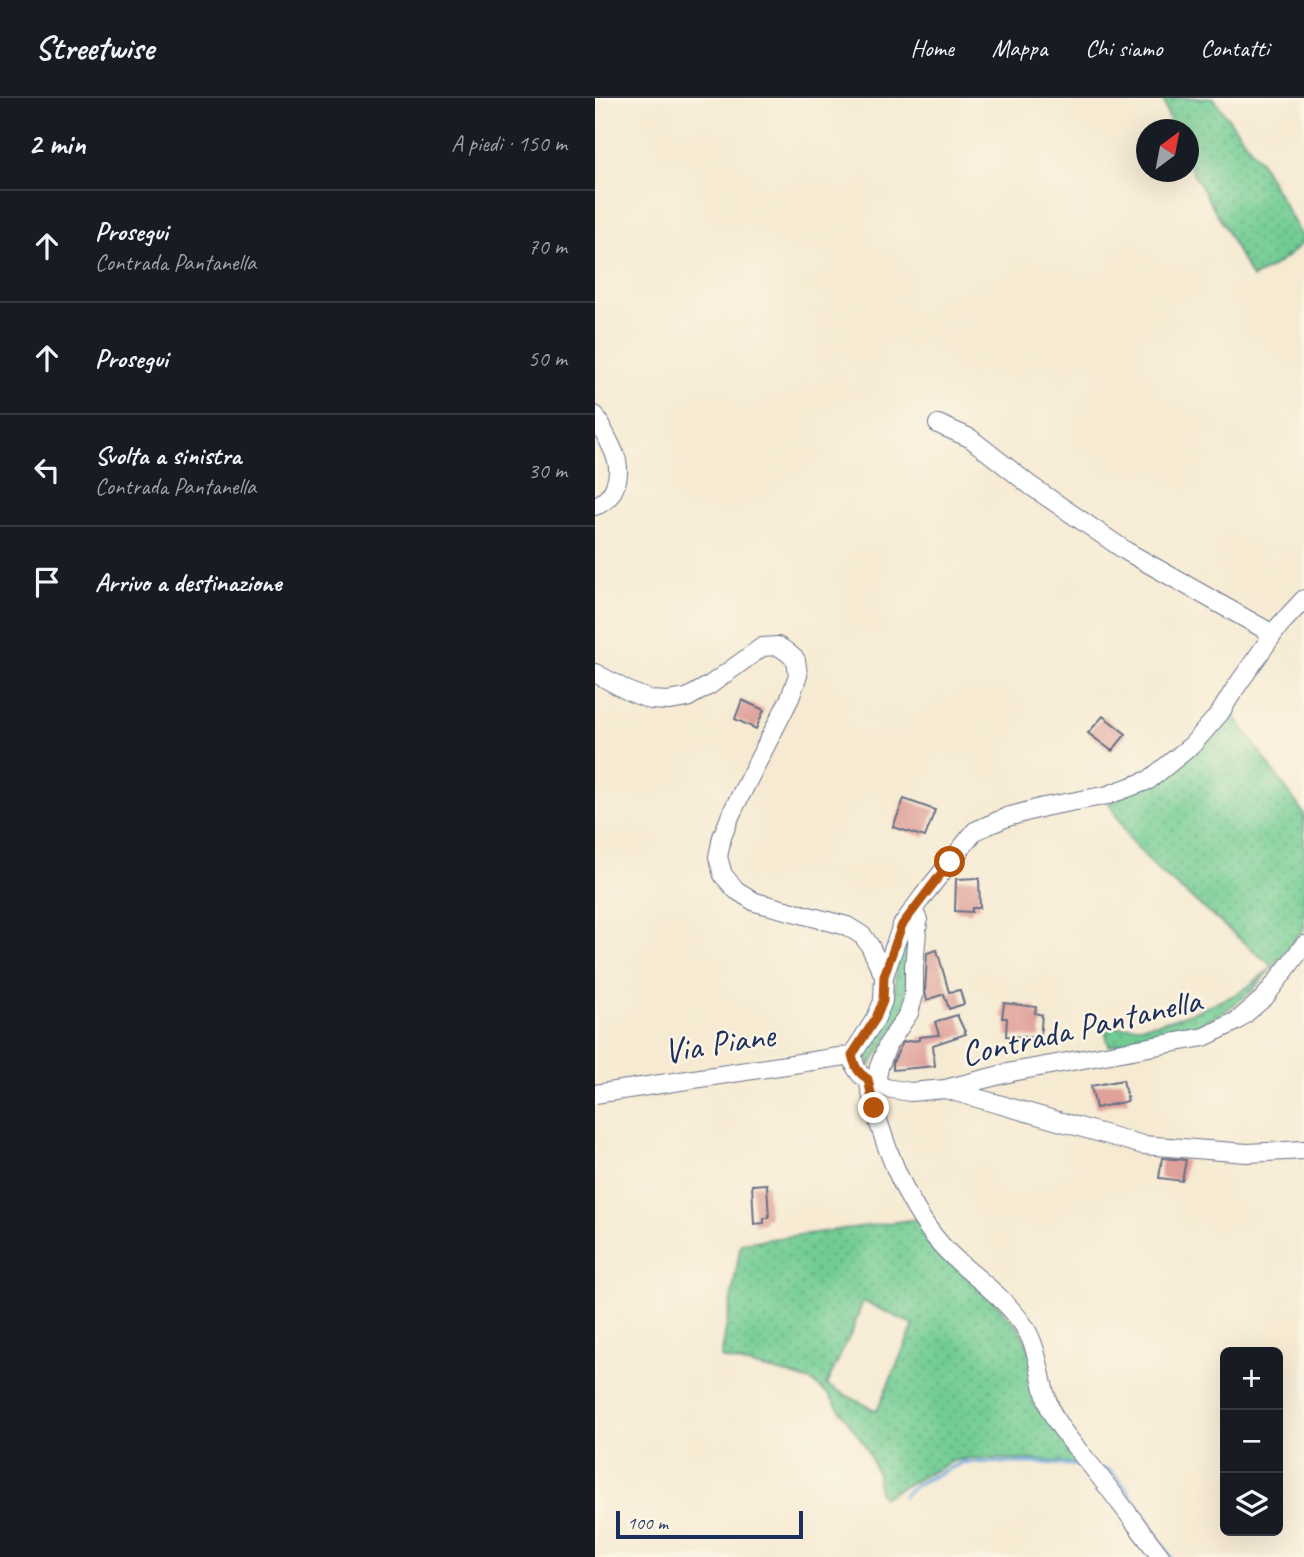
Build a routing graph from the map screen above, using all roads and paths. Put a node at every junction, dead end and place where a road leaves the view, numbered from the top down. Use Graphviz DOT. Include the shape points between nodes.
graph roads {
  1 [pos="595,415"];
  2 [pos="938,424"];
  3 [pos="595,506"];
  4 [pos="1304,599"];
  5 [pos="1273,634"];
  6 [pos="595,673"];
  7 [pos="913,910"];
  8 [pos="1304,945"];
  9 [pos="884,976"];
  10 [pos="852,1055"];
  11 [pos="872,1081"];
  12 [pos="945,1089"];
  13 [pos="595,1094"];
  14 [pos="1304,1150"];
  15 [pos="1161,1557"];
  1 -- 3 [label="street" via="617,460 614,491"];
  2 -- 5 [label="street" via="970,438 1126,551"];
  4 -- 5 [label="street"];
  5 -- 7 [label="street" via="1220,713 1192,745 1150,780 1108,795 1007,817 975,831"];
  6 -- 9 [label="street" via="630,692 668,701 687,698 710,685 762,647 778,646 796,660 798,675 790,698 722,836 718,857 723,875 755,902 856,930 870,946"];
  7 -- 9 [label="street" via="902,925"];
  7 -- 11 [label="street" via="918,920 914,995"];
  8 -- 12 [label="street, Contrada Pantanella" via="1265,997 1237,1021 1204,1037"];
  9 -- 10 [label="street" via="883,1001"];
  10 -- 11 [label="street" via="856,1068"];
  10 -- 13 [label="street, Via Piane"];
  11 -- 12 [label="street, Contrada Pantanella" via="910,1092"];
  11 -- 15 [label="street" via="874,1108 914,1207 948,1252 1024,1326 1035,1346 1053,1416"];
  12 -- 14 [label="street" via="1143,1146 1247,1153"];
}
